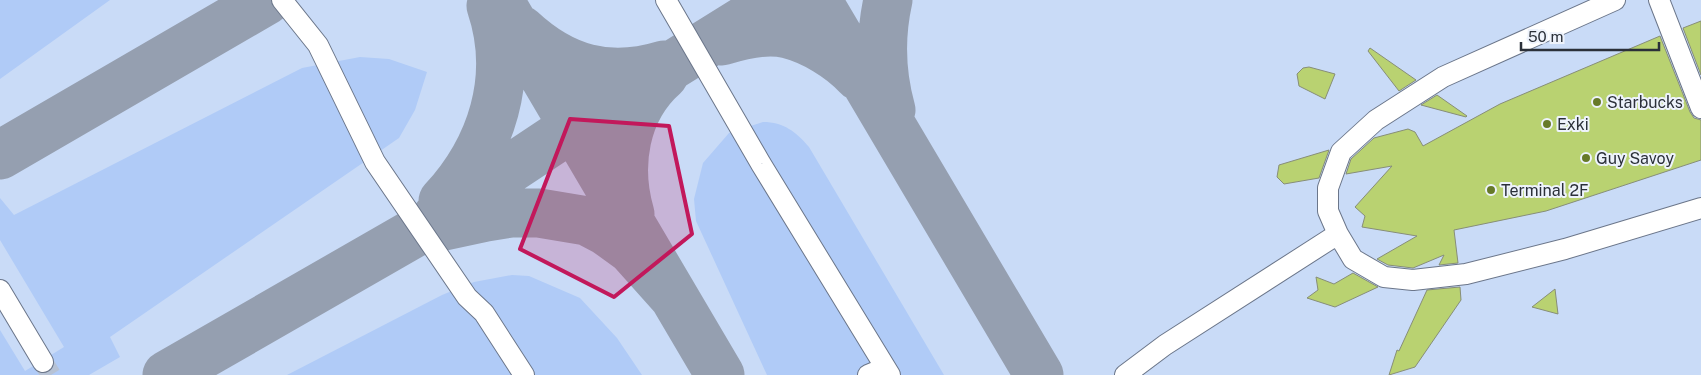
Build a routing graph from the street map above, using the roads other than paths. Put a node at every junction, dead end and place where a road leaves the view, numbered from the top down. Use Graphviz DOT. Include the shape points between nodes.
graph roads {
  1 [pos="282,0"];
  2 [pos="666,0"];
  3 [pos="1615,0"];
  4 [pos="1659,0"];
  5 [pos="1701,108"];
  6 [pos="1701,208"];
  7 [pos="1338,234"];
  8 [pos="0,290"];
  9 [pos="43,362"];
  10 [pos="524,375"];
  11 [pos="868,375"];
  12 [pos="889,375"];
  13 [pos="1125,375"];
  1 -- 10 [label="lane" via="318,45 368,150 386,179 467,297 484,313"];
  2 -- 12 [label="lane"];
  3 -- 7 [label="lane" via="1443,77 1376,120 1341,152 1328,188 1328,211"];
  4 -- 5 [label="lane"];
  6 -- 7 [label="lane" via="1565,249 1466,274 1413,280 1384,277 1353,259"];
  7 -- 13 [label="lane"];
  8 -- 9 [label="lane"];
  11 -- 12 [label="lane" via="880,370"];
}
